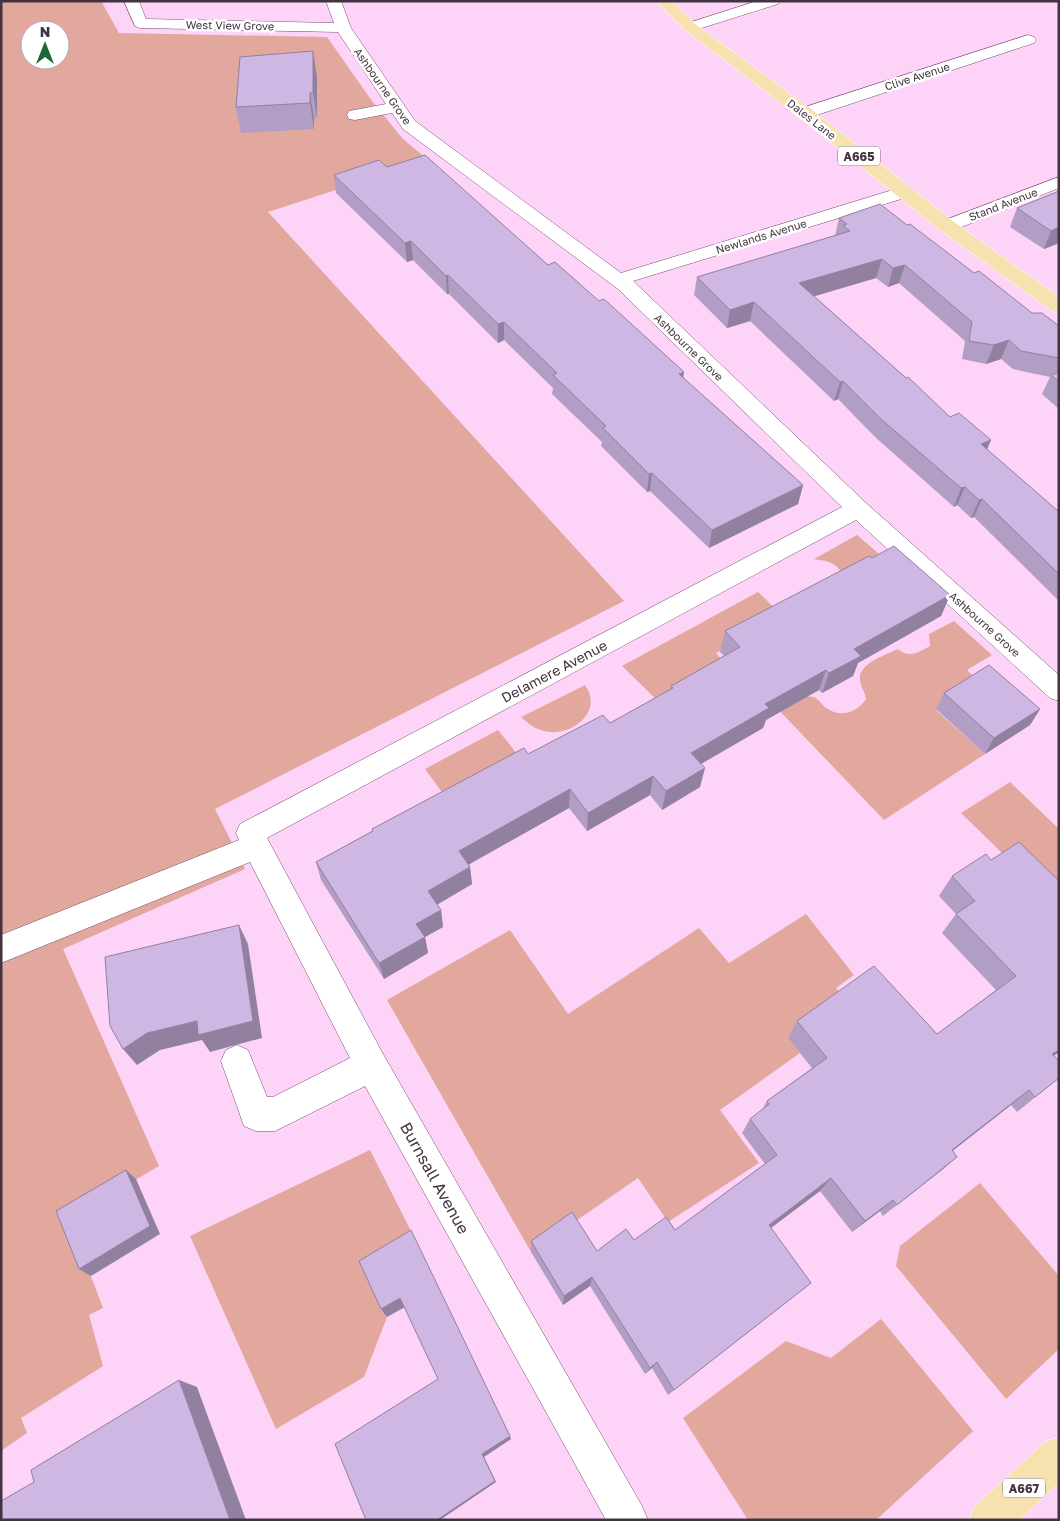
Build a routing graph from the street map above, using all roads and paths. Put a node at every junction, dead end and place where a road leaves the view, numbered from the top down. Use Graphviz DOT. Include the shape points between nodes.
graph roads {
  1 [pos="131,1"];
  2 [pos="333,1"];
  3 [pos="663,1"];
  4 [pos="773,1"];
  5 [pos="690,27"];
  6 [pos="343,28"];
  7 [pos="1028,40"];
  8 [pos="396,107"];
  9 [pos="805,113"];
  10 [pos="354,115"];
  11 [pos="1059,182"];
  12 [pos="904,192"];
  13 [pos="947,226"];
  14 [pos="617,280"];
  15 [pos="1059,307"];
  16 [pos="858,509"];
  17 [pos="1059,691"];
  18 [pos="253,839"];
  19 [pos="1,949"];
  20 [pos="237,1061"];
  21 [pos="371,1065"];
  22 [pos="1059,1456"];
  23 [pos="628,1520"];
  24 [pos="989,1520"];
  1 -- 6 [label="street, West View Grove" via="140,23"];
  2 -- 6 [label="street, Ashbourne Grove"];
  3 -- 5 [label="main road, Dales Lane / A665"];
  4 -- 5 [label="street"];
  5 -- 9 [label="main road, Dales Lane / A665"];
  6 -- 8 [label="street, Ashbourne Grove"];
  7 -- 9 [label="street, Clive Avenue"];
  8 -- 10 [label="street"];
  8 -- 14 [label="street, Ashbourne Grove" via="409,125"];
  9 -- 12 [label="main road, Dales Lane / A665"];
  11 -- 13 [label="street, Stand Avenue"];
  12 -- 13 [label="main road, Dales Lane / A665"];
  12 -- 14 [label="street, Newlands Avenue"];
  13 -- 15 [label="main road, Dales Lane / A665"];
  14 -- 16 [label="street, Ashbourne Grove"];
  16 -- 17 [label="street, Ashbourne Grove"];
  16 -- 18 [label="street, Delamere Avenue"];
  18 -- 19 [label="street, Delamere Avenue"];
  18 -- 21 [label="street, Burnsall Avenue"];
  20 -- 21 [label="street" via="256,1114 275,1114"];
  21 -- 23 [label="street, Burnsall Avenue"];
  22 -- 24 [label="main road, A667"];
}
